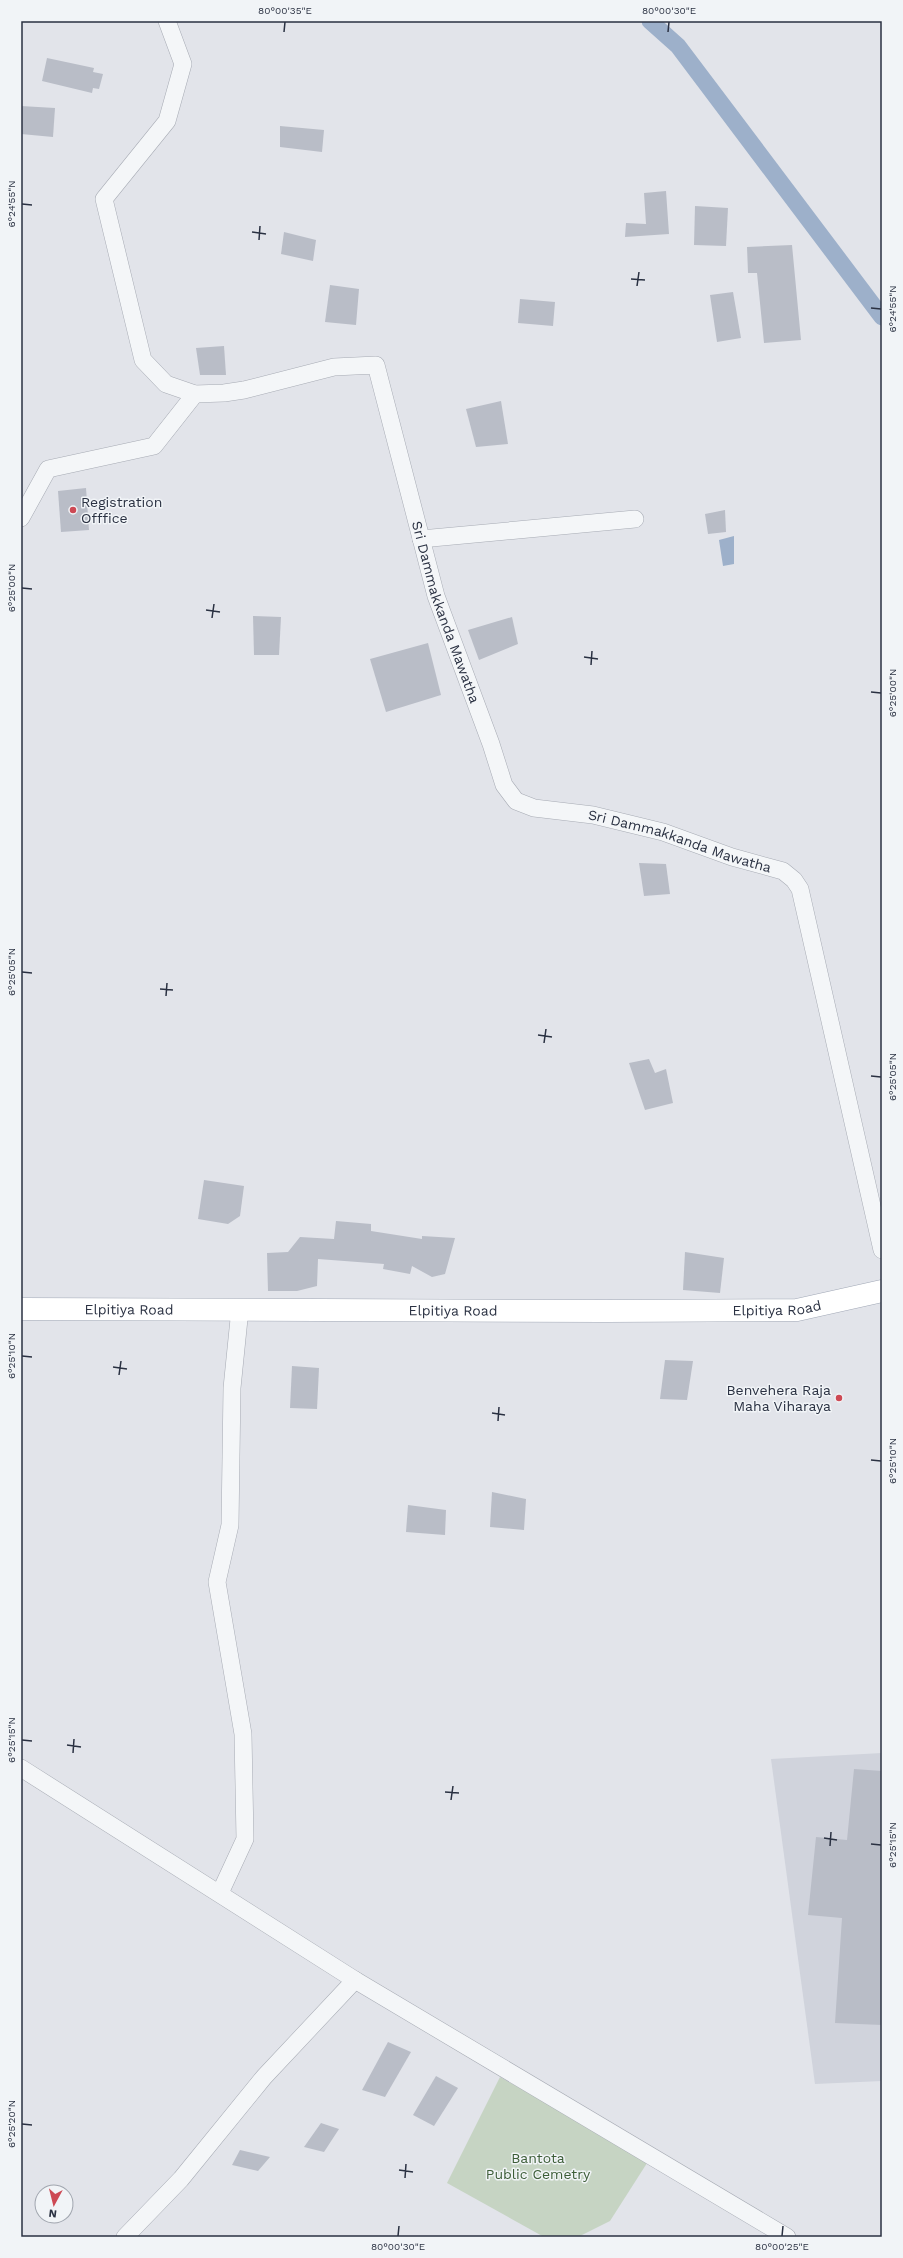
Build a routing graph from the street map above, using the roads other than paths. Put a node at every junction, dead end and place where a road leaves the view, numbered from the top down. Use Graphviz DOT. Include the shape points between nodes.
graph roads {
  1 [pos="167,21"];
  2 [pos="195,394"];
  3 [pos="21,518"];
  4 [pos="635,519"];
  5 [pos="421,539"];
  6 [pos="882,1250"];
  7 [pos="882,1291"];
  8 [pos="21,1309"];
  9 [pos="240,1309"];
  10 [pos="21,1768"];
  11 [pos="220,1893"];
  12 [pos="355,1980"];
  13 [pos="125,2237"];
  14 [pos="787,2237"];
  1 -- 2 [label="street, Sri Dammakkanda Mawatha" via="182,64 167,121 104,199 143,360 166,384"];
  2 -- 3 [label="street" via="154,446 48,470"];
  2 -- 5 [label="street, Sri Dammakkanda Mawatha" via="244,390 334,367 376,365"];
  4 -- 5 [label="street"];
  5 -- 6 [label="street, Sri Dammakkanda Mawatha" via="436,596 504,785 516,802 534,808 593,815 663,832 732,857 783,871 797,884"];
  7 -- 9 [label="main road, Elpitiya Road" via="797,1310"];
  8 -- 9 [label="main road, Elpitiya Road"];
  9 -- 11 [label="street" via="232,1388 230,1525 217,1582 243,1734 245,1839"];
  10 -- 11 [label="street"];
  11 -- 12 [label="street"];
  12 -- 13 [label="street" via="264,2077 181,2179"];
  12 -- 14 [label="street"];
}
